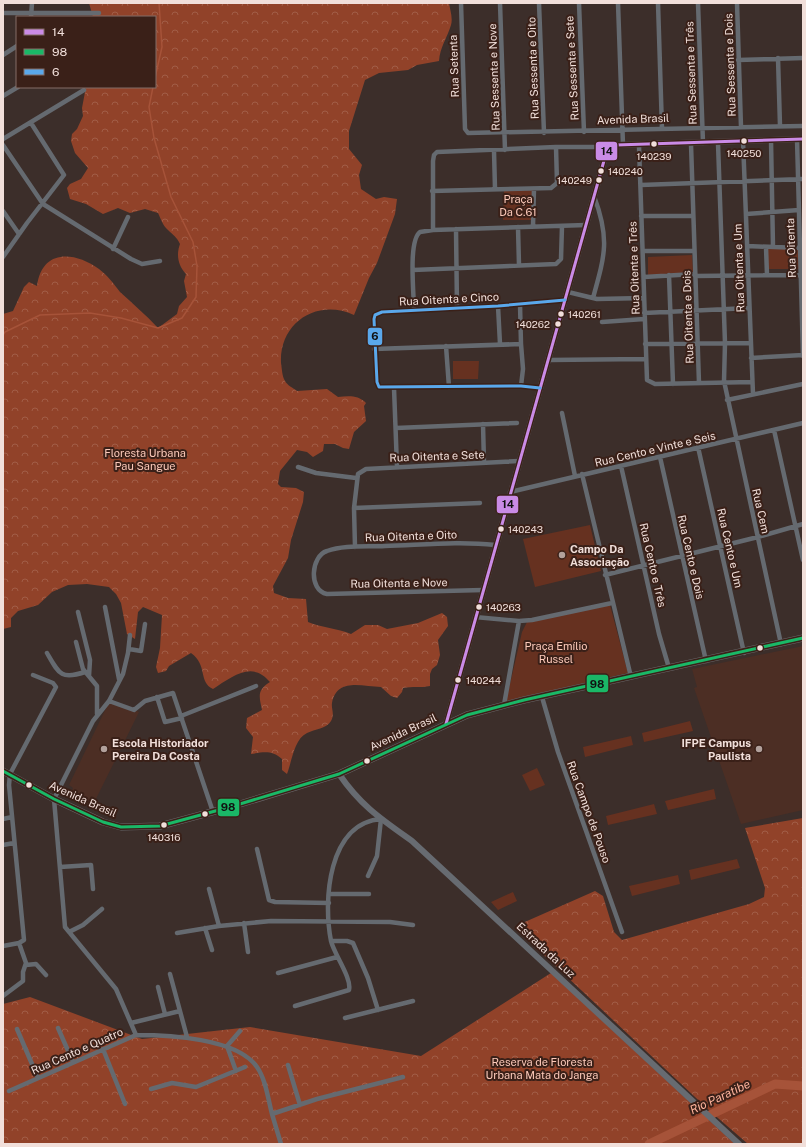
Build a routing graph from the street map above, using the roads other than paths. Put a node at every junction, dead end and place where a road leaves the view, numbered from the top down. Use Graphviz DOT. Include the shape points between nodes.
graph roads {
  1 [pos="32,3"];
  2 [pos="461,3"];
  3 [pos="500,3"];
  4 [pos="539,3"];
  5 [pos="579,3"];
  6 [pos="618,3"];
  7 [pos="658,3"];
  8 [pos="698,3"];
  9 [pos="737,3"];
  10 [pos="3,13"];
  11 [pos="98,13"];
  12 [pos="31,15"];
  13 [pos="16,47"];
  14 [pos="3,55"];
  15 [pos="778,58"];
  16 [pos="803,58"];
  17 [pos="738,60"];
  18 [pos="16,88"];
  19 [pos="84,90"];
  20 [pos="3,96"];
  21 [pos="31,122"];
  22 [pos="780,126"];
  23 [pos="803,126"];
  24 [pos="741,127"];
  25 [pos="465,129"];
  26 [pos="662,129"];
  27 [pos="701,129"];
  28 [pos="622,131"];
  29 [pos="544,132"];
  30 [pos="584,132"];
  31 [pos="505,134"];
  32 [pos="3,139"];
  33 [pos="800,139"];
  34 [pos="771,140"];
  35 [pos="743,141"];
  36 [pos="703,143"];
  37 [pos="718,143"];
  38 [pos="691,144"];
  39 [pos="3,145"];
  40 [pos="623,145"];
  41 [pos="612,146"];
  42 [pos="639,146"];
  43 [pos="556,147"];
  44 [pos="505,150"];
  45 [pos="494,151"];
  46 [pos="771,180"];
  47 [pos="801,180"];
  48 [pos="745,181"];
  49 [pos="719,182"];
  50 [pos="692,184"];
  51 [pos="640,185"];
  52 [pos="534,189"];
  53 [pos="495,190"];
  54 [pos="432,191"];
  55 [pos="594,196"];
  56 [pos="43,204"];
  57 [pos="799,210"];
  58 [pos="3,211"];
  59 [pos="772,212"];
  60 [pos="746,214"];
  61 [pos="641,216"];
  62 [pos="693,216"];
  63 [pos="128,217"];
  64 [pos="586,225"];
  65 [pos="533,226"];
  66 [pos="562,226"];
  67 [pos="518,227"];
  68 [pos="456,229"];
  69 [pos="432,230"];
  70 [pos="19,234"];
  71 [pos="747,246"];
  72 [pos="766,247"];
  73 [pos="773,247"];
  74 [pos="800,248"];
  75 [pos="113,250"];
  76 [pos="643,251"];
  77 [pos="694,252"];
  78 [pos="3,257"];
  79 [pos="160,261"];
  80 [pos="519,265"];
  81 [pos="456,268"];
  82 [pos="413,270"];
  83 [pos="695,275"];
  84 [pos="749,275"];
  85 [pos="767,275"];
  86 [pos="801,275"];
  87 [pos="669,276"];
  88 [pos="722,276"];
  89 [pos="644,277"];
  90 [pos="568,292"];
  91 [pos="593,298"];
  92 [pos="644,298"];
  93 [pos="565,300"];
  94 [pos="520,304"];
  95 [pos="498,306"];
  96 [pos="457,308"];
  97 [pos="749,308"];
  98 [pos="802,309"];
  99 [pos="414,310"];
  100 [pos="723,310"];
  101 [pos="696,311"];
  102 [pos="671,312"];
  103 [pos="644,313"];
  104 [pos="644,319"];
  105 [pos="602,322"];
  106 [pos="725,343"];
  107 [pos="750,343"];
  108 [pos="500,344"];
  109 [pos="522,344"];
  110 [pos="645,344"];
  111 [pos="672,344"];
  112 [pos="698,344"];
  113 [pos="446,346"];
  114 [pos="374,350"];
  115 [pos="803,356"];
  116 [pos="751,358"];
  117 [pos="645,359"];
  118 [pos="548,360"];
  119 [pos="724,381"];
  120 [pos="752,382"];
  121 [pos="699,383"];
  122 [pos="673,384"];
  123 [pos="803,384"];
  124 [pos="521,386"];
  125 [pos="449,387"];
  126 [pos="394,388"];
  127 [pos="540,388"];
  128 [pos="753,394"];
  129 [pos="727,400"];
  130 [pos="562,413"];
  131 [pos="517,422"];
  132 [pos="803,423"];
  133 [pos="483,424"];
  134 [pos="396,428"];
  135 [pos="774,430"];
  136 [pos="736,440"];
  137 [pos="698,447"];
  138 [pos="660,457"];
  139 [pos="519,461"];
  140 [pos="484,464"];
  141 [pos="620,466"];
  142 [pos="298,467"];
  143 [pos="397,467"];
  144 [pos="582,474"];
  145 [pos="357,476"];
  146 [pos="575,476"];
  147 [pos="510,492"];
  148 [pos="480,503"];
  149 [pos="354,508"];
  150 [pos="803,524"];
  151 [pos="795,526"];
  152 [pos="758,537"];
  153 [pos="495,545"];
  154 [pos="355,547"];
  155 [pos="720,547"];
  156 [pos="682,556"];
  157 [pos="803,560"];
  158 [pos="644,566"];
  159 [pos="605,575"];
  160 [pos="317,590"];
  161 [pos="483,590"];
  162 [pos="612,603"];
  163 [pos="105,607"];
  164 [pos="78,612"];
  165 [pos="475,617"];
  166 [pos="519,621"];
  167 [pos="145,624"];
  168 [pos="130,635"];
  169 [pos="803,638"];
  170 [pos="76,642"];
  171 [pos="781,644"];
  172 [pos="129,649"];
  173 [pos="47,653"];
  174 [pos="744,653"];
  175 [pos="706,661"];
  176 [pos="669,668"];
  177 [pos="87,674"];
  178 [pos="33,675"];
  179 [pos="630,677"];
  180 [pos="119,679"];
  181 [pos="256,686"];
  182 [pos="542,696"];
  183 [pos="157,697"];
  184 [pos="108,701"];
  185 [pos="504,705"];
  186 [pos="97,714"];
  187 [pos="181,717"];
  188 [pos="446,724"];
  189 [pos="3,771"];
  190 [pos="10,774"];
  191 [pos="339,774"];
  192 [pos="54,799"];
  193 [pos="213,812"];
  194 [pos="12,817"];
  195 [pos="3,819"];
  196 [pos="381,819"];
  197 [pos="14,843"];
  198 [pos="3,845"];
  199 [pos="256,849"];
  200 [pos="60,867"];
  201 [pos="368,876"];
  202 [pos="93,889"];
  203 [pos="209,889"];
  204 [pos="330,894"];
  205 [pos="369,894"];
  206 [pos="329,903"];
  207 [pos="102,909"];
  208 [pos="244,923"];
  209 [pos="329,923"];
  210 [pos="414,925"];
  211 [pos="218,926"];
  212 [pos="205,928"];
  213 [pos="69,932"];
  214 [pos="622,932"];
  215 [pos="177,933"];
  216 [pos="331,941"];
  217 [pos="19,943"];
  218 [pos="3,946"];
  219 [pos="212,950"];
  220 [pos="248,952"];
  221 [pos="337,957"];
  222 [pos="26,965"];
  223 [pos="278,972"];
  224 [pos="46,974"];
  225 [pos="170,974"];
  226 [pos="158,987"];
  227 [pos="3,996"];
  228 [pos="413,1001"];
  229 [pos="295,1006"];
  230 [pos="180,1010"];
  231 [pos="378,1010"];
  232 [pos="165,1014"];
  233 [pos="345,1018"];
  234 [pos="131,1023"];
  235 [pos="17,1028"];
  236 [pos="58,1028"];
  237 [pos="240,1031"];
  238 [pos="136,1035"];
  239 [pos="187,1038"];
  240 [pos="226,1046"];
  241 [pos="103,1049"];
  242 [pos="72,1062"];
  243 [pos="288,1065"];
  244 [pos="245,1067"];
  245 [pos="236,1071"];
  246 [pos="403,1077"];
  247 [pos="38,1078"];
  248 [pos="151,1089"];
  249 [pos="9,1091"];
  250 [pos="125,1104"];
  251 [pos="300,1105"];
  252 [pos="272,1114"];
  253 [pos="281,1144"];
  254 [pos="739,1144"];
  1 -- 12 [label="street"];
  2 -- 25 [label="street, Rua Setenta"];
  3 -- 31 [label="street, Rua Sessenta e Nove"];
  4 -- 29 [label="street, Rua Sessenta e Oito"];
  5 -- 30 [label="street, Rua Sessenta e Sete"];
  6 -- 28 [label="street"];
  7 -- 26 [label="street"];
  8 -- 27 [label="street, Rua Sessenta e Três"];
  9 -- 17 [label="street, Rua Sessenta e Dois"];
  10 -- 12 [label="street"];
  11 -- 12 [label="street"];
  13 -- 14 [label="street"];
  15 -- 16 [label="street"];
  15 -- 17 [label="street"];
  15 -- 22 [label="street"];
  17 -- 24 [label="street, Rua Sessenta e Dois"];
  18 -- 20 [label="street"];
  19 -- 21 [label="street"];
  21 -- 32 [label="street"];
  21 -- 56 [label="street" via="64,173 64,177"];
  22 -- 23 [label="street, Avenida Brasil"];
  22 -- 24 [label="street, Avenida Brasil"];
  24 -- 27 [label="street, Avenida Brasil"];
  25 -- 31 [label="street, Avenida Brasil" via="471,134"];
  26 -- 27 [label="street, Avenida Brasil"];
  26 -- 28 [label="street, Avenida Brasil"];
  27 -- 36 [label="street, Rua Sessenta e Três"];
  28 -- 30 [label="street, Avenida Brasil"];
  28 -- 40 [label="street"];
  29 -- 30 [label="street, Avenida Brasil"];
  29 -- 31 [label="street, Avenida Brasil"];
  31 -- 44 [label="street, Rua Sessenta e Nove"];
  33 -- 34 [label="main road"];
  33 -- 47 [label="street, Rua Oitenta"];
  34 -- 35 [label="main road"];
  34 -- 46 [label="street"];
  35 -- 37 [label="main road"];
  35 -- 48 [label="street, Rua Oitenta e Um"];
  36 -- 37 [label="main road"];
  36 -- 38 [label="main road"];
  37 -- 49 [label="street, Rua Cem"];
  38 -- 42 [label="main road"];
  38 -- 50 [label="street, Rua Oitenta e Dois"];
  39 -- 56 [label="street"];
  40 -- 41 [label="main road"];
  40 -- 42 [label="main road"];
  41 -- 43 [label="street"];
  41 -- 55 [label="main road" via="605,155"];
  42 -- 51 [label="street, Rua Oitenta e Três"];
  43 -- 44 [label="street"];
  43 -- 52 [label="street" via="556,185 551,188"];
  44 -- 45 [label="street"];
  45 -- 53 [label="street"];
  45 -- 54 [label="street" via="435,153"];
  46 -- 47 [label="street"];
  46 -- 48 [label="street"];
  46 -- 59 [label="street"];
  47 -- 57 [label="street, Rua Oitenta"];
  48 -- 49 [label="street"];
  48 -- 60 [label="street, Rua Oitenta e Um"];
  49 -- 50 [label="street"];
  49 -- 88 [label="street, Rua Cem"];
  50 -- 51 [label="street"];
  50 -- 62 [label="street, Rua Oitenta e Dois"];
  51 -- 61 [label="street, Rua Oitenta e Três"];
  52 -- 53 [label="street"];
  52 -- 65 [label="street"];
  53 -- 54 [label="street"];
  54 -- 69 [label="street"];
  55 -- 64 [label="main road"];
  55 -- 91 [label="street" via="606,242 603,264"];
  56 -- 70 [label="street"];
  56 -- 75 [label="street"];
  57 -- 59 [label="street"];
  57 -- 74 [label="street, Rua Oitenta"];
  58 -- 70 [label="street"];
  59 -- 60 [label="street"];
  59 -- 73 [label="street"];
  60 -- 71 [label="street, Rua Oitenta e Um"];
  61 -- 62 [label="street"];
  61 -- 76 [label="street, Rua Oitenta e Três"];
  62 -- 77 [label="street, Rua Oitenta e Dois"];
  63 -- 75 [label="street"];
  64 -- 66 [label="street"];
  64 -- 90 [label="main road"];
  65 -- 66 [label="street"];
  65 -- 67 [label="street"];
  66 -- 80 [label="street" via="560,262"];
  67 -- 68 [label="street"];
  67 -- 80 [label="street"];
  68 -- 69 [label="street"];
  68 -- 81 [label="street"];
  69 -- 82 [label="street" via="420,232 415,238"];
  70 -- 78 [label="street"];
  71 -- 72 [label="street"];
  71 -- 84 [label="street, Rua Oitenta e Um"];
  72 -- 73 [label="street"];
  72 -- 85 [label="street"];
  73 -- 74 [label="street"];
  74 -- 86 [label="street, Rua Oitenta"];
  75 -- 79 [label="street" via="142,264"];
  76 -- 77 [label="street"];
  76 -- 89 [label="street, Rua Oitenta e Três"];
  77 -- 83 [label="street, Rua Oitenta e Dois"];
  80 -- 81 [label="street"];
  81 -- 82 [label="street"];
  81 -- 96 [label="street"];
  82 -- 99 [label="street"];
  83 -- 87 [label="street"];
  83 -- 88 [label="street"];
  83 -- 101 [label="street, Rua Oitenta e Dois"];
  84 -- 85 [label="street"];
  84 -- 88 [label="street"];
  84 -- 97 [label="street, Rua Oitenta e Um"];
  85 -- 86 [label="street"];
  86 -- 98 [label="street, Rua Oitenta"];
  87 -- 89 [label="street"];
  87 -- 102 [label="street"];
  88 -- 100 [label="street, Rua Cem"];
  89 -- 92 [label="street, Rua Oitenta e Três"];
  90 -- 91 [label="street"];
  90 -- 93 [label="main road"];
  91 -- 92 [label="street"];
  92 -- 103 [label="street, Rua Oitenta e Três"];
  93 -- 94 [label="street, Rua Oitenta e Cinco"];
  93 -- 118 [label="main road"];
  94 -- 95 [label="street, Rua Oitenta e Cinco"];
  94 -- 109 [label="street"];
  95 -- 96 [label="street, Rua Oitenta e Cinco"];
  95 -- 108 [label="street"];
  96 -- 99 [label="street, Rua Oitenta e Cinco"];
  97 -- 100 [label="street"];
  97 -- 107 [label="street, Rua Oitenta e Um"];
  98 -- 115 [label="street, Rua Oitenta"];
  99 -- 114 [label="street, Rua Oitenta e Cinco" via="382,312 375,315"];
  100 -- 101 [label="street"];
  100 -- 106 [label="street, Rua Cem"];
  101 -- 102 [label="street"];
  101 -- 112 [label="street, Rua Oitenta e Dois"];
  102 -- 103 [label="street"];
  102 -- 111 [label="street"];
  103 -- 104 [label="street, Rua Oitenta e Três"];
  104 -- 105 [label="street"];
  104 -- 110 [label="street, Rua Oitenta e Três"];
  106 -- 107 [label="street"];
  106 -- 112 [label="street"];
  106 -- 119 [label="street, Rua Cem"];
  107 -- 116 [label="street, Rua Oitenta e Um"];
  108 -- 109 [label="street"];
  108 -- 113 [label="street"];
  109 -- 124 [label="street"];
  110 -- 111 [label="street"];
  110 -- 117 [label="street, Rua Oitenta e Três"];
  111 -- 112 [label="street"];
  111 -- 122 [label="street"];
  112 -- 121 [label="street, Rua Oitenta e Dois"];
  113 -- 114 [label="street"];
  113 -- 125 [label="street"];
  114 -- 126 [label="street" via="379,387"];
  115 -- 116 [label="street"];
  116 -- 120 [label="street, Rua Oitenta e Um"];
  117 -- 118 [label="street"];
  117 -- 122 [label="street, Rua Oitenta e Três" via="647,380 654,384"];
  118 -- 127 [label="main road"];
  119 -- 120 [label="street"];
  119 -- 121 [label="street"];
  119 -- 129 [label="street, Rua Cem"];
  120 -- 128 [label="street, Rua Oitenta e Um"];
  121 -- 122 [label="street"];
  123 -- 128 [label="street"];
  124 -- 125 [label="street"];
  124 -- 127 [label="street"];
  125 -- 126 [label="street"];
  126 -- 134 [label="street"];
  127 -- 139 [label="main road"];
  128 -- 129 [label="street"];
  129 -- 136 [label="street, Rua Cem"];
  130 -- 146 [label="street"];
  131 -- 133 [label="street"];
  132 -- 135 [label="street, Rua Cento e Vinte e Seis"];
  133 -- 134 [label="street"];
  133 -- 140 [label="street"];
  134 -- 143 [label="street"];
  135 -- 136 [label="street, Rua Cento e Vinte e Seis"];
  135 -- 151 [label="street"];
  136 -- 137 [label="street, Rua Cento e Vinte e Seis"];
  136 -- 152 [label="street, Rua Cem"];
  137 -- 138 [label="street, Rua Cento e Vinte e Seis"];
  137 -- 155 [label="street, Rua Cento e Um"];
  138 -- 141 [label="street, Rua Cento e Vinte e Seis"];
  138 -- 156 [label="street, Rua Cento e Dois"];
  139 -- 140 [label="street, Rua Oitenta e Sete"];
  139 -- 147 [label="main road"];
  140 -- 143 [label="street, Rua Oitenta e Sete"];
  141 -- 144 [label="street, Rua Cento e Vinte e Seis"];
  141 -- 158 [label="street, Rua Cento e Três"];
  142 -- 145 [label="street" via="316,473"];
  143 -- 145 [label="street, Rua Oitenta e Sete" via="371,467"];
  144 -- 146 [label="street, Rua Cento e Vinte e Seis"];
  144 -- 159 [label="street"];
  145 -- 149 [label="street"];
  146 -- 147 [label="street, Rua Cento e Vinte e Seis"];
  147 -- 153 [label="main road"];
  148 -- 149 [label="street"];
  149 -- 154 [label="street"];
  150 -- 151 [label="street"];
  151 -- 152 [label="street"];
  151 -- 157 [label="street"];
  152 -- 155 [label="street"];
  152 -- 171 [label="street, Rua Cem"];
  153 -- 154 [label="street, Rua Oitenta e Oito"];
  153 -- 161 [label="main road"];
  154 -- 160 [label="street, Rua Oitenta e Oito" via="327,551 319,557 314,571"];
  155 -- 156 [label="street"];
  155 -- 174 [label="street, Rua Cento e Um"];
  156 -- 158 [label="street"];
  156 -- 175 [label="street, Rua Cento e Dois"];
  158 -- 159 [label="street"];
  158 -- 176 [label="street, Rua Cento e Três"];
  159 -- 162 [label="street"];
  160 -- 161 [label="street, Rua Oitenta e Nove" via="326,594"];
  161 -- 165 [label="main road"];
  162 -- 166 [label="street"];
  162 -- 179 [label="street"];
  163 -- 180 [label="street"];
  164 -- 177 [label="street" via="90,660"];
  165 -- 166 [label="street"];
  165 -- 188 [label="main road"];
  166 -- 185 [label="street"];
  167 -- 172 [label="street" via="142,651"];
  168 -- 172 [label="street"];
  169 -- 171 [label="main road, Avenida Brasil"];
  170 -- 177 [label="street"];
  171 -- 174 [label="main road, Avenida Brasil"];
  172 -- 180 [label="street" via="125,669"];
  173 -- 177 [label="street" via="56,668 67,676"];
  174 -- 175 [label="main road, Avenida Brasil"];
  175 -- 176 [label="main road, Avenida Brasil"];
  176 -- 179 [label="main road, Avenida Brasil"];
  177 -- 186 [label="street" via="97,686"];
  178 -- 190 [label="street" via="53,683 56,687"];
  179 -- 182 [label="main road, Avenida Brasil"];
  180 -- 184 [label="street"];
  181 -- 187 [label="street"];
  182 -- 185 [label="main road, Avenida Brasil"];
  182 -- 214 [label="street, Rua Campo de Pouso" via="558,752"];
  183 -- 184 [label="street" via="142,703 134,710"];
  183 -- 187 [label="street" via="172,692"];
  183 -- 187 [label="street" via="165,722"];
  184 -- 186 [label="street"];
  185 -- 188 [label="main road, Avenida Brasil" via="467,715"];
  186 -- 192 [label="street"];
  187 -- 193 [label="street"];
  188 -- 191 [label="main road, Avenida Brasil"];
  189 -- 190 [label="main road, Avenida Brasil"];
  190 -- 192 [label="main road, Avenida Brasil"];
  190 -- 194 [label="street"];
  191 -- 193 [label="main road, Avenida Brasil"];
  191 -- 196 [label="main road, Estrada da Luz" via="353,794"];
  192 -- 193 [label="main road, Avenida Brasil" via="103,822 121,827 160,826"];
  192 -- 200 [label="street, Rua Cento e Quatro"];
  194 -- 195 [label="street"];
  194 -- 197 [label="street"];
  196 -- 201 [label="street" via="377,856"];
  196 -- 204 [label="street" via="365,823 343,841 332,871"];
  196 -- 254 [label="main road, Estrada da Luz" via="417,846"];
  197 -- 198 [label="street"];
  197 -- 217 [label="street" via="24,940"];
  199 -- 206 [label="street" via="269,900"];
  200 -- 202 [label="street" via="91,865"];
  200 -- 213 [label="street, Rua Cento e Quatro" via="65,927"];
  203 -- 211 [label="street"];
  204 -- 205 [label="street"];
  204 -- 206 [label="street"];
  206 -- 209 [label="street"];
  207 -- 213 [label="street"];
  208 -- 209 [label="street"];
  208 -- 211 [label="street"];
  208 -- 220 [label="street"];
  209 -- 210 [label="street" via="390,922"];
  209 -- 216 [label="street"];
  211 -- 212 [label="street"];
  212 -- 215 [label="street"];
  212 -- 219 [label="street"];
  213 -- 234 [label="street, Rua Cento e Quatro" via="116,989"];
  216 -- 221 [label="street"];
  216 -- 231 [label="street" via="353,943"];
  217 -- 218 [label="street"];
  217 -- 222 [label="street"];
  221 -- 223 [label="street"];
  221 -- 229 [label="street" via="346,976 348,990"];
  222 -- 224 [label="street" via="36,964"];
  222 -- 227 [label="street" via="22,983"];
  225 -- 230 [label="street"];
  226 -- 232 [label="street"];
  228 -- 231 [label="street"];
  230 -- 232 [label="street"];
  230 -- 239 [label="street"];
  231 -- 233 [label="street"];
  232 -- 234 [label="street"];
  234 -- 238 [label="street, Rua Cento e Quatro"];
  235 -- 247 [label="street"];
  236 -- 242 [label="street"];
  237 -- 240 [label="street"];
  238 -- 239 [label="street"];
  238 -- 241 [label="street, Rua Cento e Quatro"];
  239 -- 240 [label="street"];
  240 -- 245 [label="street"];
  240 -- 252 [label="street" via="236,1050 257,1066"];
  241 -- 242 [label="street, Rua Cento e Quatro"];
  241 -- 250 [label="street"];
  242 -- 247 [label="street, Rua Cento e Quatro"];
  243 -- 251 [label="street"];
  244 -- 245 [label="street"];
  245 -- 248 [label="street" via="196,1088 172,1083"];
  246 -- 251 [label="street"];
  247 -- 249 [label="street, Rua Cento e Quatro"];
  251 -- 252 [label="street"];
  252 -- 253 [label="street"];
}
